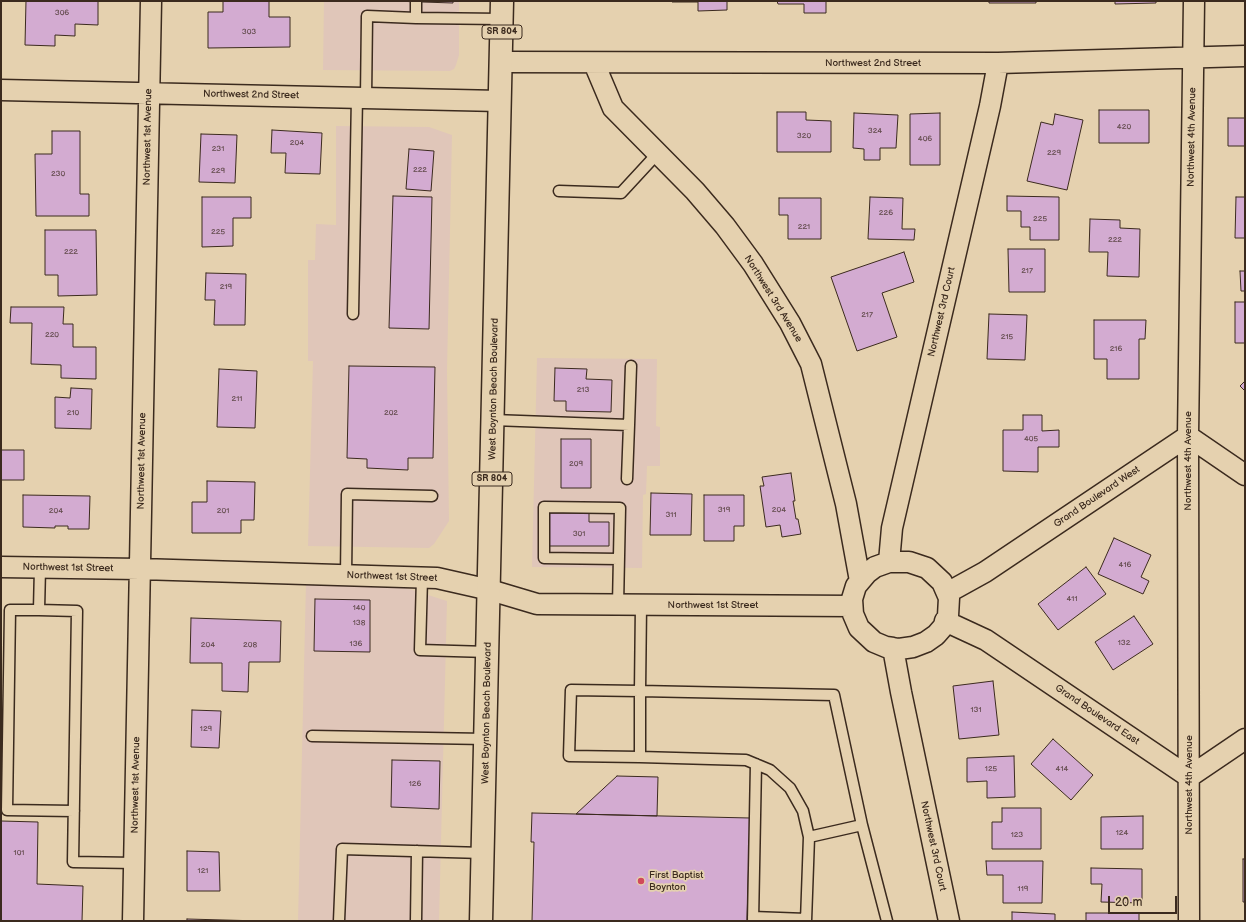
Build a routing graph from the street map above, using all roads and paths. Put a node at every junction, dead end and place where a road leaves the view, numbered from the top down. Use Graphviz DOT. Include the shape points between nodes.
graph roads {
  1 [pos="151,1"];
  2 [pos="1194,1"];
  3 [pos="416,2"];
  4 [pos="502,10"];
  5 [pos="416,18"];
  6 [pos="1193,56"];
  7 [pos="1245,56"];
  8 [pos="501,62"];
  9 [pos="594,63"];
  10 [pos="998,63"];
  11 [pos="1,90"];
  12 [pos="149,93"];
  13 [pos="362,98"];
  14 [pos="500,101"];
  15 [pos="657,154"];
  16 [pos="559,191"];
  17 [pos="353,314"];
  18 [pos="631,366"];
  19 [pos="494,420"];
  20 [pos="629,425"];
  21 [pos="1188,436"];
  22 [pos="1245,475"];
  23 [pos="627,478"];
  24 [pos="432,496"];
  25 [pos="619,559"];
  26 [pos="889,562"];
  27 [pos="1,567"];
  28 [pos="40,568"];
  29 [pos="140,570"];
  30 [pos="346,576"];
  31 [pos="422,578"];
  32 [pos="860,581"];
  33 [pos="490,590"];
  34 [pos="946,593"];
  35 [pos="618,605"];
  36 [pos="641,605"];
  37 [pos="852,606"];
  38 [pos="39,610"];
  39 [pos="945,621"];
  40 [pos="893,648"];
  41 [pos="488,652"];
  42 [pos="640,691"];
  43 [pos="312,736"];
  44 [pos="486,738"];
  45 [pos="1245,738"];
  46 [pos="640,757"];
  47 [pos="756,764"];
  48 [pos="1189,777"];
  49 [pos="74,811"];
  50 [pos="862,824"];
  51 [pos="809,837"];
  52 [pos="417,851"];
  53 [pos="483,854"];
  54 [pos="135,863"];
  55 [pos="753,919"];
  56 [pos="806,920"];
  57 [pos="133,921"];
  58 [pos="339,921"];
  59 [pos="416,921"];
  60 [pos="481,921"];
  61 [pos="887,921"];
  62 [pos="949,921"];
  63 [pos="1189,921"];
  1 -- 12 [label="street, Northwest 1st Avenue"];
  2 -- 6 [label="street, Northwest 4th Avenue"];
  3 -- 5 [label="lane"];
  4 -- 5 [label="lane"];
  4 -- 8 [label="main road, West Boynton Beach Boulevard / SR 804"];
  5 -- 13 [label="lane" via="367,16"];
  6 -- 7 [label="street, Northwest 2nd Street"];
  6 -- 10 [label="street, Northwest 2nd Street"];
  6 -- 21 [label="street, Northwest 4th Avenue"];
  8 -- 9 [label="street, Northwest 2nd Street"];
  8 -- 14 [label="main road, West Boynton Beach Boulevard / SR 804"];
  9 -- 10 [label="street, Northwest 2nd Street"];
  9 -- 15 [label="street, Northwest 3rd Avenue" via="613,108"];
  10 -- 26 [label="street, Northwest 3rd Court" via="892,528"];
  11 -- 12 [label="street, Northwest 2nd Street"];
  12 -- 13 [label="street, Northwest 2nd Street"];
  12 -- 29 [label="street, Northwest 1st Avenue"];
  13 -- 14 [label="street, Northwest 2nd Street"];
  13 -- 17 [label="lane"];
  14 -- 19 [label="main road, West Boynton Beach Boulevard / SR 804"];
  15 -- 16 [label="lane" via="621,193"];
  15 -- 32 [label="street, Northwest 3rd Avenue" via="695,191 753,264 790,322 811,364 846,504"];
  18 -- 20 [label="lane"];
  19 -- 20 [label="lane"];
  19 -- 33 [label="main road, West Boynton Beach Boulevard / SR 804"];
  20 -- 23 [label="lane"];
  21 -- 22 [label="street"];
  21 -- 34 [label="street, Grand Boulevard West" via="984,572"];
  21 -- 48 [label="street, Northwest 4th Avenue"];
  24 -- 30 [label="lane" via="347,494"];
  25 -- 25 [label="lane" via="544,558 544,507 620,508"];
  25 -- 35 [label="lane"];
  26 -- 32 [label="street" via="867,573"];
  26 -- 34 [label="street" via="910,562 927,568 942,582"];
  27 -- 28 [label="street, Northwest 1st Street"];
  28 -- 29 [label="street, Northwest 1st Street"];
  28 -- 38 [label="lane"];
  29 -- 30 [label="street, Northwest 1st Street"];
  29 -- 54 [label="street, Northwest 1st Avenue"];
  30 -- 31 [label="street, Northwest 1st Street"];
  31 -- 33 [label="street, Northwest 1st Street" via="437,578"];
  31 -- 41 [label="lane" via="420,650"];
  32 -- 37 [label="street" via="856,586"];
  33 -- 35 [label="street, Northwest 1st Street" via="537,604"];
  33 -- 41 [label="main road, West Boynton Beach Boulevard / SR 804"];
  34 -- 39 [label="street" via="949,598 948,616"];
  35 -- 36 [label="street, Northwest 1st Street"];
  36 -- 37 [label="street, Northwest 1st Street"];
  36 -- 42 [label="lane"];
  37 -- 40 [label="street" via="853,614 864,634 874,642"];
  38 -- 49 [label="lane" via="77,611"];
  38 -- 49 [label="lane" via="10,610 7,810"];
  39 -- 40 [label="street" via="936,635 926,642 913,647"];
  39 -- 48 [label="street, Grand Boulevard East" via="986,640"];
  40 -- 62 [label="street, Northwest 3rd Court"];
  41 -- 44 [label="main road, West Boynton Beach Boulevard / SR 804"];
  42 -- 46 [label="lane"];
  42 -- 46 [label="lane" via="571,690 569,756"];
  42 -- 50 [label="lane" via="834,695"];
  43 -- 44 [label="lane"];
  44 -- 53 [label="main road, West Boynton Beach Boulevard / SR 804"];
  45 -- 48 [label="street"];
  46 -- 47 [label="lane" via="746,760"];
  47 -- 51 [label="lane" via="770,770 790,788 803,811"];
  47 -- 55 [label="lane"];
  48 -- 63 [label="street, Northwest 4th Avenue"];
  49 -- 54 [label="lane" via="73,862"];
  50 -- 51 [label="lane"];
  50 -- 61 [label="lane"];
  51 -- 56 [label="lane"];
  52 -- 53 [label="lane"];
  52 -- 58 [label="lane" via="342,849"];
  52 -- 59 [label="lane"];
  53 -- 60 [label="main road, West Boynton Beach Boulevard / SR 804"];
  54 -- 57 [label="street, Northwest 1st Avenue"];
  55 -- 56 [label="lane"];
}
